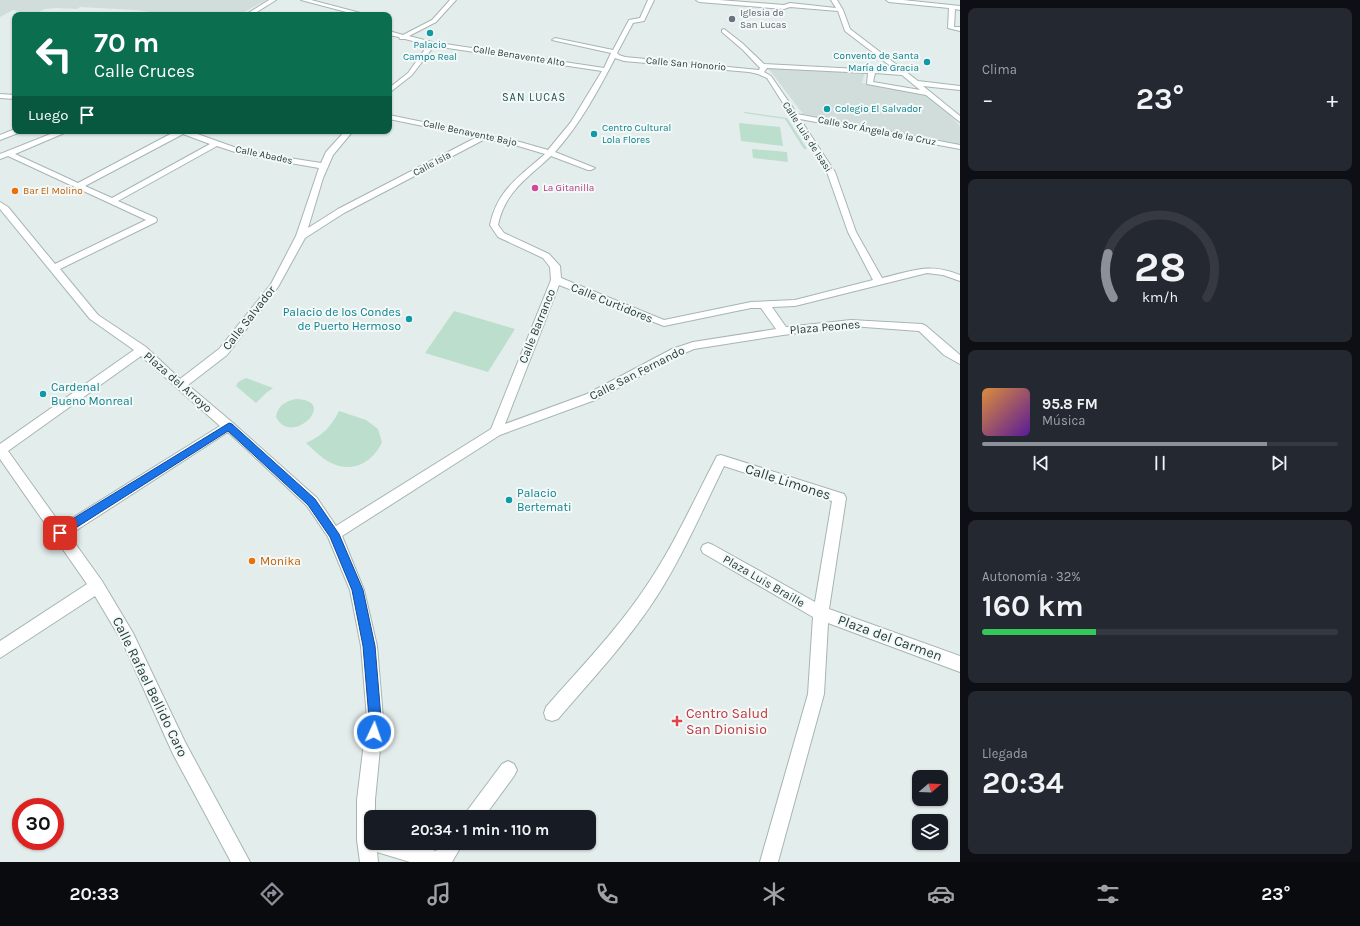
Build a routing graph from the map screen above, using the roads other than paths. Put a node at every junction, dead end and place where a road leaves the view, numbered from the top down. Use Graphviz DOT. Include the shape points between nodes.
graph roads {
  1 [pos="273,0"];
  2 [pos="304,0"];
  3 [pos="453,0"];
  4 [pos="650,0"];
  5 [pos="699,0"];
  6 [pos="834,0"];
  7 [pos="889,0"];
  8 [pos="723,1"];
  9 [pos="952,8"];
  10 [pos="960,8"];
  11 [pos="840,10"];
  12 [pos="253,12"];
  13 [pos="353,12"];
  14 [pos="960,29"];
  15 [pos="724,31"];
  16 [pos="392,34"];
  17 [pos="402,38"];
  18 [pos="555,40"];
  19 [pos="432,44"];
  20 [pos="614,52"];
  21 [pos="761,69"];
  22 [pos="606,70"];
  23 [pos="872,71"];
  24 [pos="904,73"];
  25 [pos="915,83"];
  26 [pos="960,88"];
  27 [pos="392,89"];
  28 [pos="928,94"];
  29 [pos="0,96"];
  30 [pos="12,97"];
  31 [pos="794,116"];
  32 [pos="392,117"];
  33 [pos="960,120"];
  34 [pos="12,132"];
  35 [pos="58,134"];
  36 [pos="176,134"];
  37 [pos="190,134"];
  38 [pos="346,134"];
  39 [pos="483,137"];
  40 [pos="0,138"];
  41 [pos="215,144"];
  42 [pos="960,147"];
  43 [pos="550,153"];
  44 [pos="9,154"];
  45 [pos="0,157"];
  46 [pos="324,166"];
  47 [pos="591,168"];
  48 [pos="78,186"];
  49 [pos="380,191"];
  50 [pos="112,201"];
  51 [pos="2,208"];
  52 [pos="301,236"];
  53 [pos="54,268"];
  54 [pos="960,278"];
  55 [pos="556,280"];
  56 [pos="879,282"];
  57 [pos="764,304"];
  58 [pos="783,330"];
  59 [pos="142,350"];
  60 [pos="960,360"];
  61 [pos="180,385"];
  62 [pos="229,426"];
  63 [pos="496,432"];
  64 [pos="2,455"];
  65 [pos="60,533"];
  66 [pos="334,534"];
  67 [pos="708,548"];
  68 [pos="97,586"];
  69 [pos="821,613"];
  70 [pos="0,650"];
  71 [pos="960,664"];
  72 [pos="552,713"];
  73 [pos="508,770"];
  74 [pos="367,810"];
  75 [pos="478,810"];
  76 [pos="370,850"];
  77 [pos="401,850"];
  78 [pos="449,850"];
  79 [pos="442,861"];
  80 [pos="241,862"];
  81 [pos="369,862"];
  82 [pos="769,862"];
  1 -- 12 [label="street"];
  2 -- 13 [label="street"];
  3 -- 17 [label="street" via="434,21"];
  4 -- 20 [label="street, Calle Barranco" via="642,20 631,21"];
  5 -- 8 [label="street"];
  6 -- 11 [label="street"];
  7 -- 9 [label="street"];
  8 -- 11 [label="street"];
  9 -- 10 [label="street"];
  9 -- 14 [label="street" via="951,28"];
  11 -- 24 [label="street" via="847,30"];
  15 -- 21 [label="street, Calle Luis de Isasi" via="744,46"];
  16 -- 17 [label="street, Calle Benavente Alto"];
  17 -- 19 [label="street, Calle Benavente Alto"];
  18 -- 20 [label="street, Calle San Honorio"];
  19 -- 22 [label="street, Calle Benavente Alto"];
  19 -- 27 [label="street" via="410,74"];
  20 -- 21 [label="street, Calle San Honorio" via="616,56 624,59"];
  20 -- 22 [label="street, Calle Barranco"];
  21 -- 23 [label="street, Calle San Honorio"];
  21 -- 31 [label="street, Calle Luis de Isasi"];
  22 -- 43 [label="street, Calle Barranco" via="589,101"];
  23 -- 24 [label="street, Calle San Honorio"];
  23 -- 28 [label="street" via="869,83"];
  24 -- 25 [label="street"];
  25 -- 26 [label="street"];
  25 -- 28 [label="street"];
  28 -- 33 [label="street"];
  29 -- 30 [label="street"];
  31 -- 42 [label="street, Calle Sor Ángela de la Cruz"];
  31 -- 56 [label="street, Calle Luis de Isasi" via="831,172 852,232"];
  32 -- 39 [label="street, Calle Benavente Bajo"];
  34 -- 40 [label="street"];
  35 -- 44 [label="street"];
  36 -- 48 [label="street"];
  37 -- 41 [label="street, Calle Abades"];
  38 -- 46 [label="street, Calle Salvador" via="329,154"];
  39 -- 43 [label="street, Calle Benavente Bajo"];
  39 -- 49 [label="street, Calle Isla"];
  41 -- 46 [label="street, Calle Abades" via="244,153"];
  41 -- 50 [label="street"];
  43 -- 47 [label="street, Calle Benavente Bajo"];
  43 -- 55 [label="street, Calle Barranco" via="511,187 495,214 494,225 501,235 546,256 555,266"];
  44 -- 45 [label="street"];
  44 -- 48 [label="street"];
  46 -- 52 [label="street, Calle Salvador"];
  48 -- 50 [label="street"];
  49 -- 52 [label="street, Calle Salvador" via="340,211"];
  50 -- 53 [label="street" via="153,220"];
  51 -- 53 [label="street, Plaza del Arroyo"];
  52 -- 61 [label="street, Calle Salvador" via="275,285 223,352"];
  53 -- 59 [label="street, Plaza del Arroyo" via="94,317"];
  54 -- 56 [label="street" via="945,272 927,270"];
  55 -- 57 [label="street, Calle Curtidores" via="664,322"];
  55 -- 63 [label="street, Calle Barranco"];
  56 -- 57 [label="street" via="795,304"];
  57 -- 58 [label="street, Plaza Peones"];
  58 -- 60 [label="street, Plaza Peones" via="851,322 922,328"];
  58 -- 63 [label="street, Calle San Fernando" via="693,346 591,397"];
  59 -- 61 [label="street, Plaza del Arroyo"];
  59 -- 64 [label="street"];
  61 -- 62 [label="street, Plaza del Arroyo"];
  62 -- 65 [label="street"];
  62 -- 66 [label="street, Plaza del Arroyo" via="312,502"];
  63 -- 66 [label="street"];
  64 -- 65 [label="street, Calle Rafael Bellido Caro"];
  65 -- 68 [label="street, Calle Rafael Bellido Caro"];
  66 -- 74 [label="street, Plaza del Arroyo" via="357,590 369,646 375,718 366,800"];
  67 -- 69 [label="street, Plaza Luis Braille"];
  68 -- 70 [label="street"];
  68 -- 80 [label="street, Calle Rafael Bellido Caro" via="128,638 179,748"];
  69 -- 71 [label="street, Plaza del Carmen"];
  69 -- 72 [label="street, Calle Limones" via="839,498 721,460 653,589 621,632"];
  69 -- 82 [label="street, Calle Limones" via="816,694"];
  73 -- 75 [label="street"];
  76 -- 81 [label="street, Plaza del Arroyo"];
  77 -- 79 [label="street"];
  78 -- 79 [label="street"];
}
